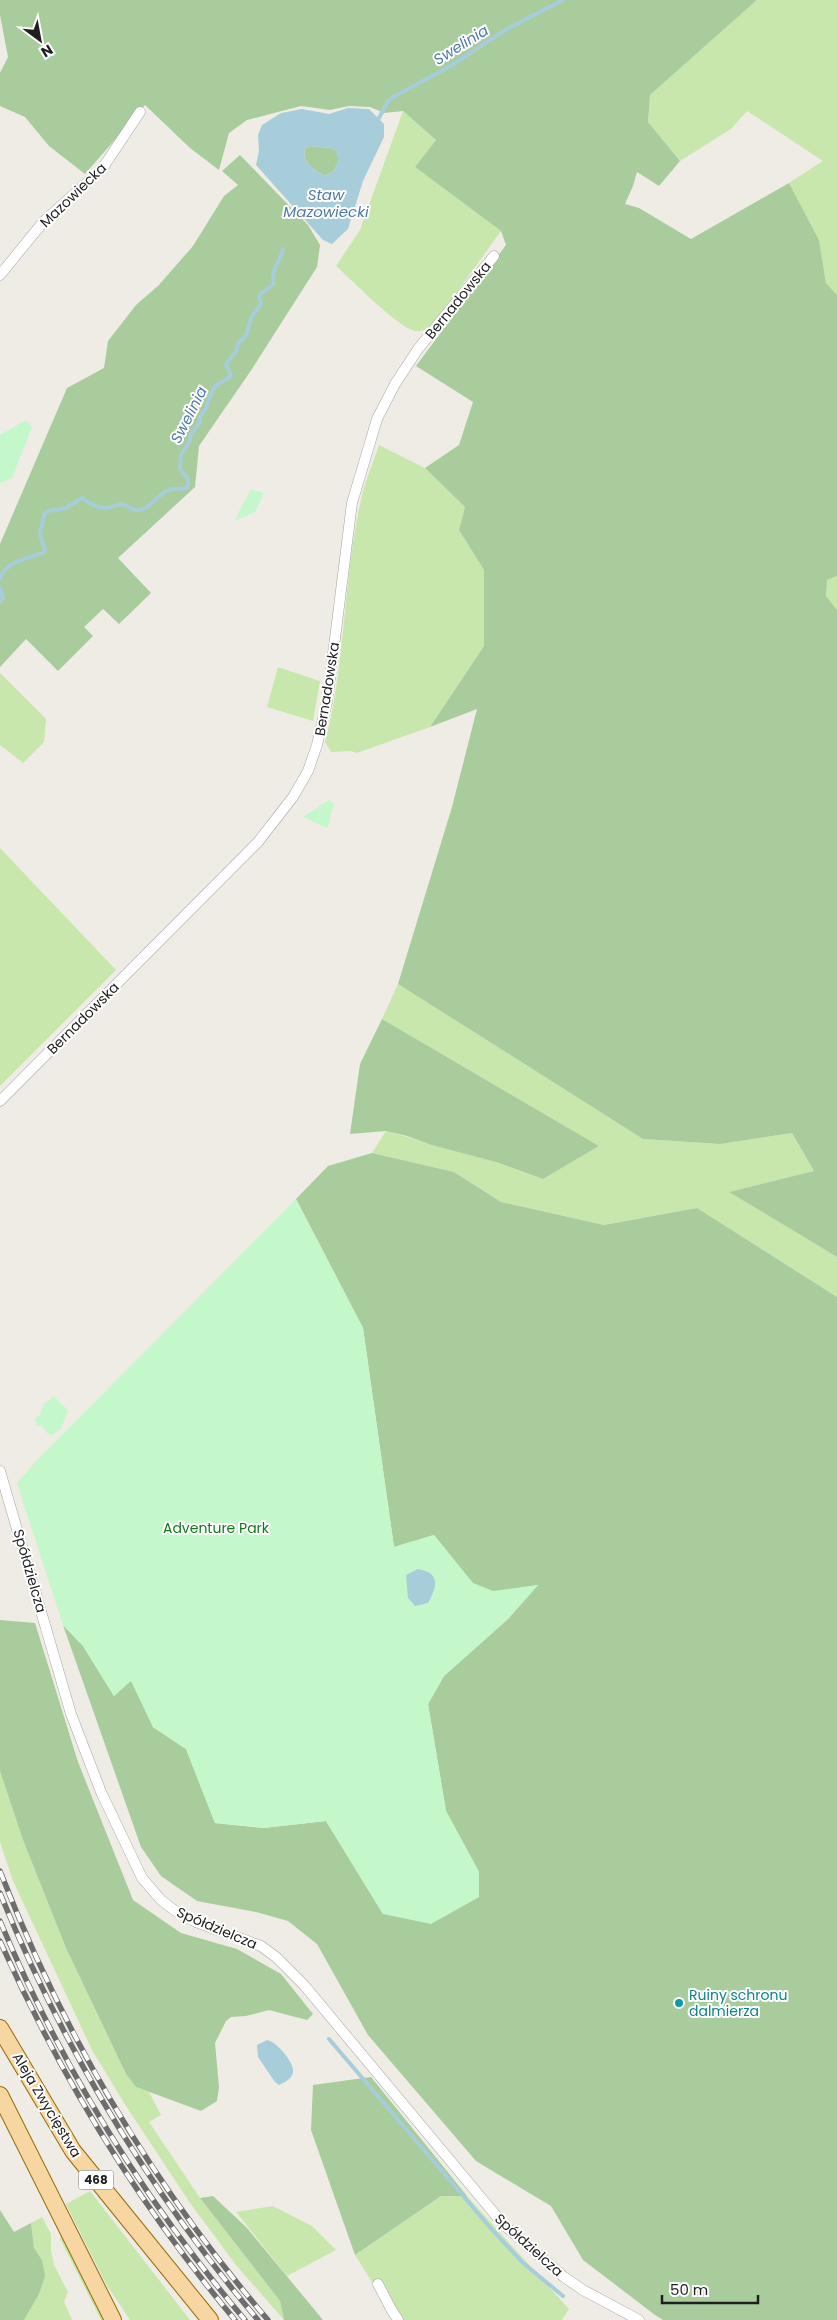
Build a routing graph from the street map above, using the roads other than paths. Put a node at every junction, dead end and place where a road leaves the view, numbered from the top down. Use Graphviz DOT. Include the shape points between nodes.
graph roads {
  1 [pos="140,112"];
  2 [pos="494,256"];
  3 [pos="0,275"];
  4 [pos="0,1101"];
  5 [pos="0,1471"];
  6 [pos="0,2028"];
  7 [pos="0,2094"];
  8 [pos="378,2284"];
  9 [pos="113,2320"];
  10 [pos="210,2320"];
  11 [pos="398,2320"];
  12 [pos="639,2320"];
  1 -- 3 [label="street, Mazowiecka" via="102,169 44,221"];
  2 -- 4 [label="street, Bernadowska" via="418,349 377,419 352,503 327,702 317,745 302,782 258,842"];
  5 -- 12 [label="street, Spółdzielcza" via="71,1714 117,1828 147,1884 174,1910 196,1922 261,1946 276,1957 304,1985 503,2224 564,2277"];
  6 -- 10 [label="main road, Aleja Zwycięstwa / 468" via="73,2151"];
  7 -- 9 [label="main road"];
  8 -- 11 [label="street"];
}
